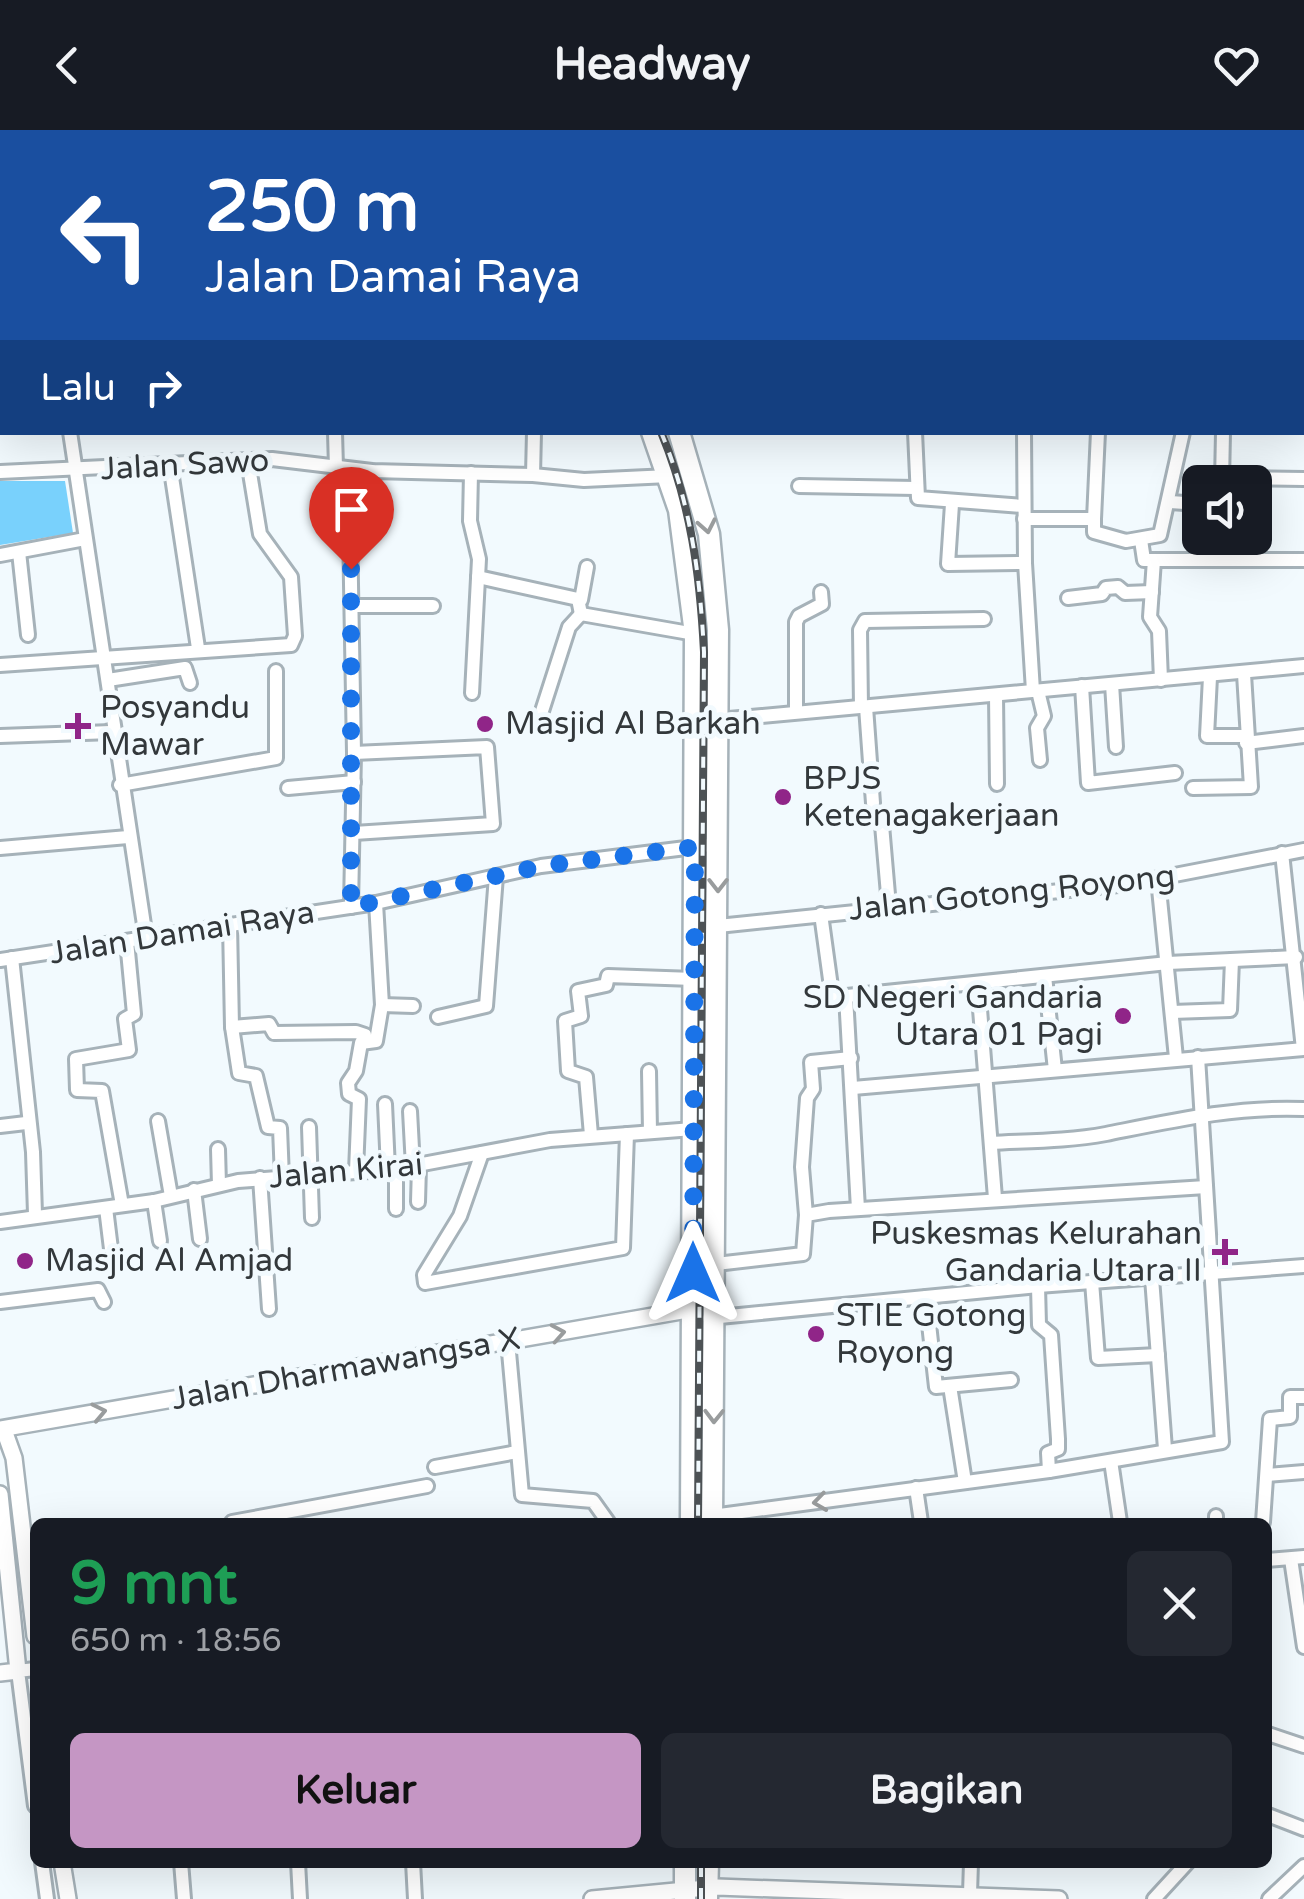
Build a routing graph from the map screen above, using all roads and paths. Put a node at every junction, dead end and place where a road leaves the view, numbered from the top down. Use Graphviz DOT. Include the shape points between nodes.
graph roads {
  1 [pos="70,435"];
  2 [pos="334,435"];
  3 [pos="534,435"];
  4 [pos="653,435"];
  5 [pos="680,435"];
  6 [pos="915,435"];
  7 [pos="1024,435"];
  8 [pos="1098,435"];
  9 [pos="1182,435"];
  10 [pos="1223,435"];
  11 [pos="248,461"];
  12 [pos="170,464"];
  13 [pos="1222,465"];
  14 [pos="336,468"];
  15 [pos="75,470"];
  16 [pos="372,471"];
  17 [pos="0,472"];
  18 [pos="471,473"];
  19 [pos="534,474"];
  20 [pos="669,476"];
  21 [pos="1272,478"];
  22 [pos="1304,479"];
  23 [pos="799,486"];
  24 [pos="916,488"];
  25 [pos="1170,502"];
  26 [pos="1182,503"];
  27 [pos="952,504"];
  28 [pos="1024,513"];
  29 [pos="1094,519"];
  30 [pos="85,539"];
  31 [pos="1142,540"];
  32 [pos="19,552"];
  33 [pos="0,555"];
  34 [pos="1154,560"];
  35 [pos="1304,560"];
  36 [pos="1025,563"];
  37 [pos="587,567"];
  38 [pos="478,577"];
  39 [pos="821,592"];
  40 [pos="1152,592"];
  41 [pos="1068,598"];
  42 [pos="352,606"];
  43 [pos="433,606"];
  44 [pos="581,607"];
  45 [pos="984,619"];
  46 [pos="28,634"];
  47 [pos="695,634"];
  48 [pos="198,648"];
  49 [pos="104,658"];
  50 [pos="0,665"];
  51 [pos="1304,666"];
  52 [pos="276,672"];
  53 [pos="1244,674"];
  54 [pos="1210,677"];
  55 [pos="108,680"];
  56 [pos="1161,680"];
  57 [pos="190,683"];
  58 [pos="1112,684"];
  59 [pos="1082,686"];
  60 [pos="1036,691"];
  61 [pos="472,693"];
  62 [pos="996,695"];
  63 [pos="867,706"];
  64 [pos="542,711"];
  65 [pos="796,711"];
  66 [pos="718,720"];
  67 [pos="112,732"];
  68 [pos="0,736"];
  69 [pos="1304,736"];
  70 [pos="1246,740"];
  71 [pos="1116,747"];
  72 [pos="354,753"];
  73 [pos="1040,760"];
  74 [pos="1176,773"];
  75 [pos="354,782"];
  76 [pos="120,784"];
  77 [pos="997,784"];
  78 [pos="288,788"];
  79 [pos="1193,788"];
  80 [pos="877,803"];
  81 [pos="882,825"];
  82 [pos="354,833"];
  83 [pos="128,837"];
  84 [pos="718,844"];
  85 [pos="695,847"];
  86 [pos="0,848"];
  87 [pos="1304,850"];
  88 [pos="1282,853"];
  89 [pos="496,876"];
  90 [pos="1158,879"];
  91 [pos="376,903"];
  92 [pos="889,906"];
  93 [pos="351,907"];
  94 [pos="821,914"];
  95 [pos="230,924"];
  96 [pos="718,926"];
  97 [pos="146,938"];
  98 [pos="127,941"];
  99 [pos="1296,957"];
  100 [pos="6,959"];
  101 [pos="1232,960"];
  102 [pos="1168,963"];
  103 [pos="1045,976"];
  104 [pos="694,979"];
  105 [pos="978,984"];
  106 [pos="846,996"];
  107 [pos="382,1005"];
  108 [pos="413,1006"];
  109 [pos="1172,1012"];
  110 [pos="438,1018"];
  111 [pos="232,1028"];
  112 [pos="370,1041"];
  113 [pos="1303,1049"];
  114 [pos="1198,1057"];
  115 [pos="851,1058"];
  116 [pos="1176,1058"];
  117 [pos="650,1070"];
  118 [pos="1055,1070"];
  119 [pos="988,1078"];
  120 [pos="854,1088"];
  121 [pos="386,1104"];
  122 [pos="1304,1109"];
  123 [pos="410,1111"];
  124 [pos="1202,1116"];
  125 [pos="158,1121"];
  126 [pos="26,1122"];
  127 [pos="0,1126"];
  128 [pos="308,1127"];
  129 [pos="693,1129"];
  130 [pos="650,1132"];
  131 [pos="627,1134"];
  132 [pos="591,1135"];
  133 [pos="991,1144"];
  134 [pos="218,1150"];
  135 [pos="482,1153"];
  136 [pos="416,1166"];
  137 [pos="392,1169"];
  138 [pos="356,1171"];
  139 [pos="312,1176"];
  140 [pos="260,1178"];
  141 [pos="282,1178"];
  142 [pos="219,1185"];
  143 [pos="1206,1187"];
  144 [pos="194,1190"];
  145 [pos="171,1196"];
  146 [pos="995,1198"];
  147 [pos="154,1201"];
  148 [pos="418,1202"];
  149 [pos="122,1205"];
  150 [pos="106,1208"];
  151 [pos="396,1209"];
  152 [pos="858,1209"];
  153 [pos="35,1214"];
  154 [pos="806,1215"];
  155 [pos="312,1218"];
  156 [pos="0,1222"];
  157 [pos="200,1239"];
  158 [pos="160,1241"];
  159 [pos="111,1249"];
  160 [pos="716,1264"];
  161 [pos="1304,1266"];
  162 [pos="1214,1274"];
  163 [pos="1152,1278"];
  164 [pos="1092,1282"];
  165 [pos="1038,1286"];
  166 [pos="926,1297"];
  167 [pos="0,1302"];
  168 [pos="104,1302"];
  169 [pos="269,1308"];
  170 [pos="693,1314"];
  171 [pos="715,1318"];
  172 [pos="508,1341"];
  173 [pos="1158,1354"];
  174 [pos="1011,1380"];
  175 [pos="950,1386"];
  176 [pos="1297,1397"];
  177 [pos="0,1412"];
  178 [pos="1,1432"];
  179 [pos="1165,1449"];
  180 [pos="518,1452"];
  181 [pos="1110,1461"];
  182 [pos="434,1467"];
  183 [pos="1050,1471"];
  184 [pos="1304,1472"];
  185 [pos="1268,1474"];
  186 [pos="965,1482"];
  187 [pos="427,1486"];
  188 [pos="916,1488"];
  189 [pos="0,1494"];
  190 [pos="254,1518"];
  191 [pos="605,1518"];
  192 [pos="705,1518"];
  193 [pos="705,1518"];
  194 [pos="718,1518"];
  195 [pos="920,1518"];
  196 [pos="1119,1518"];
  197 [pos="1262,1518"];
  198 [pos="30,1550"];
  199 [pos="1297,1558"];
  200 [pos="1272,1560"];
  201 [pos="1304,1647"];
  202 [pos="27,1670"];
  203 [pos="0,1673"];
  204 [pos="30,1721"];
  205 [pos="1272,1735"];
  206 [pos="1304,1746"];
  207 [pos="1272,1817"];
  208 [pos="1304,1829"];
  209 [pos="1304,1866"];
  210 [pos="43,1868"];
  211 [pos="63,1868"];
  212 [pos="181,1868"];
  213 [pos="298,1868"];
  214 [pos="412,1868"];
  215 [pos="685,1868"];
  216 [pos="971,1868"];
  217 [pos="1182,1868"];
  218 [pos="709,1884"];
  219 [pos="786,1894"];
  220 [pos="970,1894"];
  221 [pos="685,1895"];
  222 [pos="47,1899"];
  223 [pos="68,1899"];
  224 [pos="184,1899"];
  225 [pos="300,1899"];
  226 [pos="415,1899"];
  227 [pos="592,1899"];
  228 [pos="1059,1899"];
  229 [pos="1154,1899"];
  230 [pos="1270,1899"];
  1 -- 15 [label="street"];
  2 -- 14 [label="street"];
  3 -- 19 [label="street"];
  4 -- 20 [label="main road"];
  5 -- 66 [label="main road, one-way" via="710,544"];
  6 -- 24 [label="street"];
  7 -- 28 [label="street"];
  8 -- 29 [label="street"];
  9 -- 25 [label="street"];
  10 -- 13 [label="street"];
  11 -- 12 [label="street, Jalan Sawo"];
  11 -- 14 [label="street, Jalan Sawo"];
  11 -- 48 [label="street" via="260,534 291,577 294,642"];
  12 -- 15 [label="street, Jalan Sawo"];
  12 -- 48 [label="street"];
  14 -- 16 [label="street, Jalan Sawo"];
  15 -- 17 [label="street, Jalan Sawo"];
  15 -- 30 [label="street"];
  16 -- 18 [label="street, Jalan Sawo"];
  16 -- 42 [label="street" via="372,524 351,525"];
  18 -- 19 [label="street, Jalan Sawo"];
  18 -- 38 [label="street"];
  19 -- 20 [label="street, Jalan Sawo" via="584,480"];
  20 -- 47 [label="main road" via="688,560"];
  21 -- 22 [label="street"];
  23 -- 24 [label="street"];
  24 -- 27 [label="street" via="921,500"];
  25 -- 26 [label="street"];
  25 -- 31 [label="street" via="1162,534"];
  27 -- 28 [label="street"];
  27 -- 36 [label="street" via="948,564"];
  28 -- 29 [label="street"];
  28 -- 36 [label="street"];
  29 -- 31 [label="street" via="1097,534"];
  30 -- 32 [label="street"];
  30 -- 49 [label="street"];
  31 -- 34 [label="street" via="1142,559"];
  32 -- 33 [label="street"];
  32 -- 46 [label="street"];
  34 -- 35 [label="street"];
  34 -- 40 [label="street"];
  36 -- 60 [label="street"];
  37 -- 44 [label="street"];
  38 -- 44 [label="street"];
  38 -- 61 [label="street"];
  39 -- 65 [label="street" via="820,606 796,622"];
  40 -- 41 [label="street" via="1118,587"];
  40 -- 56 [label="street"];
  42 -- 43 [label="street"];
  42 -- 72 [label="street"];
  44 -- 47 [label="street"];
  44 -- 64 [label="street"];
  45 -- 63 [label="street" via="865,621 860,630"];
  47 -- 85 [label="main road"];
  48 -- 49 [label="street"];
  49 -- 50 [label="street"];
  49 -- 55 [label="street"];
  51 -- 53 [label="street"];
  52 -- 76 [label="street" via="276,758"];
  53 -- 54 [label="street"];
  53 -- 70 [label="street"];
  54 -- 56 [label="street"];
  54 -- 70 [label="street" via="1207,736"];
  55 -- 57 [label="street" via="185,668"];
  55 -- 67 [label="street"];
  56 -- 58 [label="street"];
  58 -- 59 [label="street"];
  58 -- 71 [label="street"];
  59 -- 60 [label="street"];
  59 -- 74 [label="street" via="1088,783"];
  60 -- 62 [label="street"];
  60 -- 73 [label="street" via="1044,716 1037,728"];
  62 -- 63 [label="street"];
  62 -- 77 [label="street"];
  63 -- 65 [label="street"];
  63 -- 80 [label="street"];
  65 -- 66 [label="street"];
  66 -- 84 [label="main road"];
  67 -- 68 [label="street"];
  67 -- 76 [label="street"];
  69 -- 70 [label="street"];
  70 -- 79 [label="street" via="1251,788"];
  72 -- 75 [label="street"];
  72 -- 82 [label="street" via="487,748 493,824"];
  75 -- 78 [label="street"];
  75 -- 82 [label="street"];
  76 -- 83 [label="street"];
  81 -- 92 [label="street"];
  82 -- 93 [label="street"];
  83 -- 86 [label="street"];
  83 -- 97 [label="street"];
  84 -- 85 [label="street, Jalan Damai Raya"];
  84 -- 96 [label="main road, one-way"];
  85 -- 89 [label="street, Jalan Damai Raya"];
  85 -- 104 [label="main road"];
  87 -- 88 [label="street, Jalan Gotong Royong"];
  88 -- 90 [label="street, Jalan Gotong Royong"];
  88 -- 99 [label="street"];
  89 -- 91 [label="street, Jalan Damai Raya"];
  89 -- 110 [label="street" via="486,1006"];
  90 -- 92 [label="street, Jalan Gotong Royong"];
  90 -- 102 [label="street"];
  91 -- 93 [label="street, Jalan Damai Raya"];
  91 -- 107 [label="street"];
  92 -- 94 [label="street, Jalan Gotong Royong"];
  93 -- 95 [label="street, Jalan Damai Raya"];
  94 -- 96 [label="street, Jalan Gotong Royong"];
  94 -- 106 [label="street" via="832,994"];
  95 -- 97 [label="street, Jalan Damai Raya"];
  95 -- 111 [label="street"];
  96 -- 160 [label="main road"];
  97 -- 98 [label="street, Jalan Damai Raya"];
  98 -- 100 [label="street, Jalan Damai Raya"];
  98 -- 149 [label="street" via="134,1014 125,1020 129,1050 76,1059 77,1090 102,1091"];
  99 -- 101 [label="street"];
  99 -- 113 [label="street"];
  100 -- 126 [label="street"];
  101 -- 102 [label="street"];
  101 -- 109 [label="street" via="1230,1010"];
  102 -- 103 [label="street"];
  102 -- 109 [label="street"];
  103 -- 105 [label="street"];
  103 -- 118 [label="street"];
  104 -- 129 [label="main road"];
  104 -- 132 [label="street" via="608,976 606,985 578,991 581,1016 565,1021 568,1071 586,1077"];
  105 -- 106 [label="street"];
  105 -- 119 [label="street"];
  106 -- 115 [label="street"];
  107 -- 108 [label="street"];
  107 -- 112 [label="street"];
  109 -- 116 [label="street"];
  111 -- 112 [label="street" via="269,1024 274,1033 356,1032"];
  111 -- 141 [label="street" via="239,1072 256,1076 268,1127 280,1128"];
  112 -- 138 [label="street" via="348,1083 349,1094 360,1101"];
  113 -- 114 [label="street"];
  114 -- 116 [label="street"];
  114 -- 124 [label="street"];
  115 -- 120 [label="street"];
  115 -- 154 [label="street" via="811,1062 802,1167"];
  116 -- 118 [label="street"];
  117 -- 130 [label="street"];
  118 -- 119 [label="street"];
  119 -- 120 [label="street"];
  119 -- 133 [label="street"];
  120 -- 152 [label="street"];
  121 -- 137 [label="street"];
  122 -- 124 [label="street"];
  123 -- 136 [label="street"];
  124 -- 133 [label="street" via="1106,1134"];
  124 -- 143 [label="street"];
  125 -- 145 [label="street"];
  126 -- 127 [label="street"];
  126 -- 153 [label="street"];
  128 -- 139 [label="street"];
  129 -- 130 [label="street, Jalan Kirai"];
  129 -- 170 [label="main road"];
  130 -- 131 [label="street, Jalan Kirai"];
  131 -- 132 [label="street, Jalan Kirai"];
  131 -- 135 [label="street" via="624,1248 423,1282 460,1216"];
  132 -- 135 [label="street, Jalan Kirai"];
  133 -- 146 [label="street"];
  134 -- 142 [label="street"];
  135 -- 136 [label="street, Jalan Kirai"];
  136 -- 137 [label="street, Jalan Kirai"];
  136 -- 148 [label="street"];
  137 -- 138 [label="street, Jalan Kirai"];
  137 -- 151 [label="street"];
  138 -- 139 [label="street, Jalan Kirai"];
  139 -- 141 [label="street, Jalan Kirai"];
  139 -- 155 [label="street"];
  140 -- 141 [label="street, Jalan Kirai"];
  140 -- 142 [label="street, Jalan Kirai"];
  140 -- 169 [label="street"];
  142 -- 144 [label="street, Jalan Kirai"];
  143 -- 146 [label="street"];
  143 -- 162 [label="street"];
  144 -- 145 [label="street, Jalan Kirai"];
  144 -- 157 [label="street"];
  145 -- 147 [label="street, Jalan Kirai"];
  146 -- 152 [label="street"];
  147 -- 149 [label="street, Jalan Kirai"];
  147 -- 158 [label="street"];
  149 -- 150 [label="street, Jalan Kirai"];
  150 -- 153 [label="street, Jalan Kirai"];
  150 -- 159 [label="street"];
  152 -- 154 [label="street"];
  153 -- 156 [label="street, Jalan Kirai"];
  154 -- 160 [label="street" via="803,1254"];
  160 -- 171 [label="main road"];
  161 -- 162 [label="street"];
  162 -- 163 [label="street"];
  162 -- 179 [label="street" via="1222,1442"];
  163 -- 164 [label="street"];
  163 -- 173 [label="street"];
  164 -- 165 [label="street"];
  164 -- 173 [label="street" via="1098,1358"];
  165 -- 166 [label="street"];
  165 -- 183 [label="street" via="1039,1325 1050,1333 1058,1439 1058,1450 1048,1453"];
  166 -- 171 [label="street"];
  166 -- 175 [label="street" via="934,1384"];
  167 -- 168 [label="street" via="69,1290 101,1290"];
  170 -- 171 [label="street"];
  172 -- 170 [label="street, Jalan Dharmawangsa X, one-way"];
  170 -- 192 [label="main road"];
  171 -- 193 [label="main road, one-way"];
  178 -- 172 [label="street, Jalan Dharmawangsa X, one-way"];
  172 -- 180 [label="street"];
  173 -- 179 [label="street"];
  174 -- 175 [label="street"];
  175 -- 186 [label="street"];
  176 -- 185 [label="street" via="1290,1417 1270,1419"];
  177 -- 178 [label="street"];
  178 -- 198 [label="street" via="12,1448"];
  179 -- 181 [label="street"];
  180 -- 182 [label="street"];
  180 -- 191 [label="street" via="522,1495 593,1500"];
  181 -- 183 [label="street"];
  181 -- 196 [label="street"];
  183 -- 186 [label="street"];
  184 -- 185 [label="street"];
  185 -- 197 [label="street"];
  186 -- 188 [label="street"];
  187 -- 190 [label="street"];
  188 -- 194 [label="street, one-way"];
  188 -- 195 [label="street"];
  189 -- 202 [label="street"];
  199 -- 200 [label="street"];
  199 -- 201 [label="street"];
  202 -- 203 [label="street"];
  202 -- 204 [label="street"];
  205 -- 206 [label="street"];
  207 -- 208 [label="street"];
  209 -- 230 [label="street"];
  210 -- 222 [label="street"];
  211 -- 223 [label="street"];
  212 -- 224 [label="street"];
  213 -- 225 [label="street"];
  214 -- 226 [label="street"];
  215 -- 221 [label="main road"];
  216 -- 220 [label="street"];
  217 -- 229 [label="street"];
  218 -- 219 [label="street"];
  218 -- 221 [label="street"];
  219 -- 220 [label="street"];
  220 -- 228 [label="street"];
  221 -- 227 [label="street"];
}
